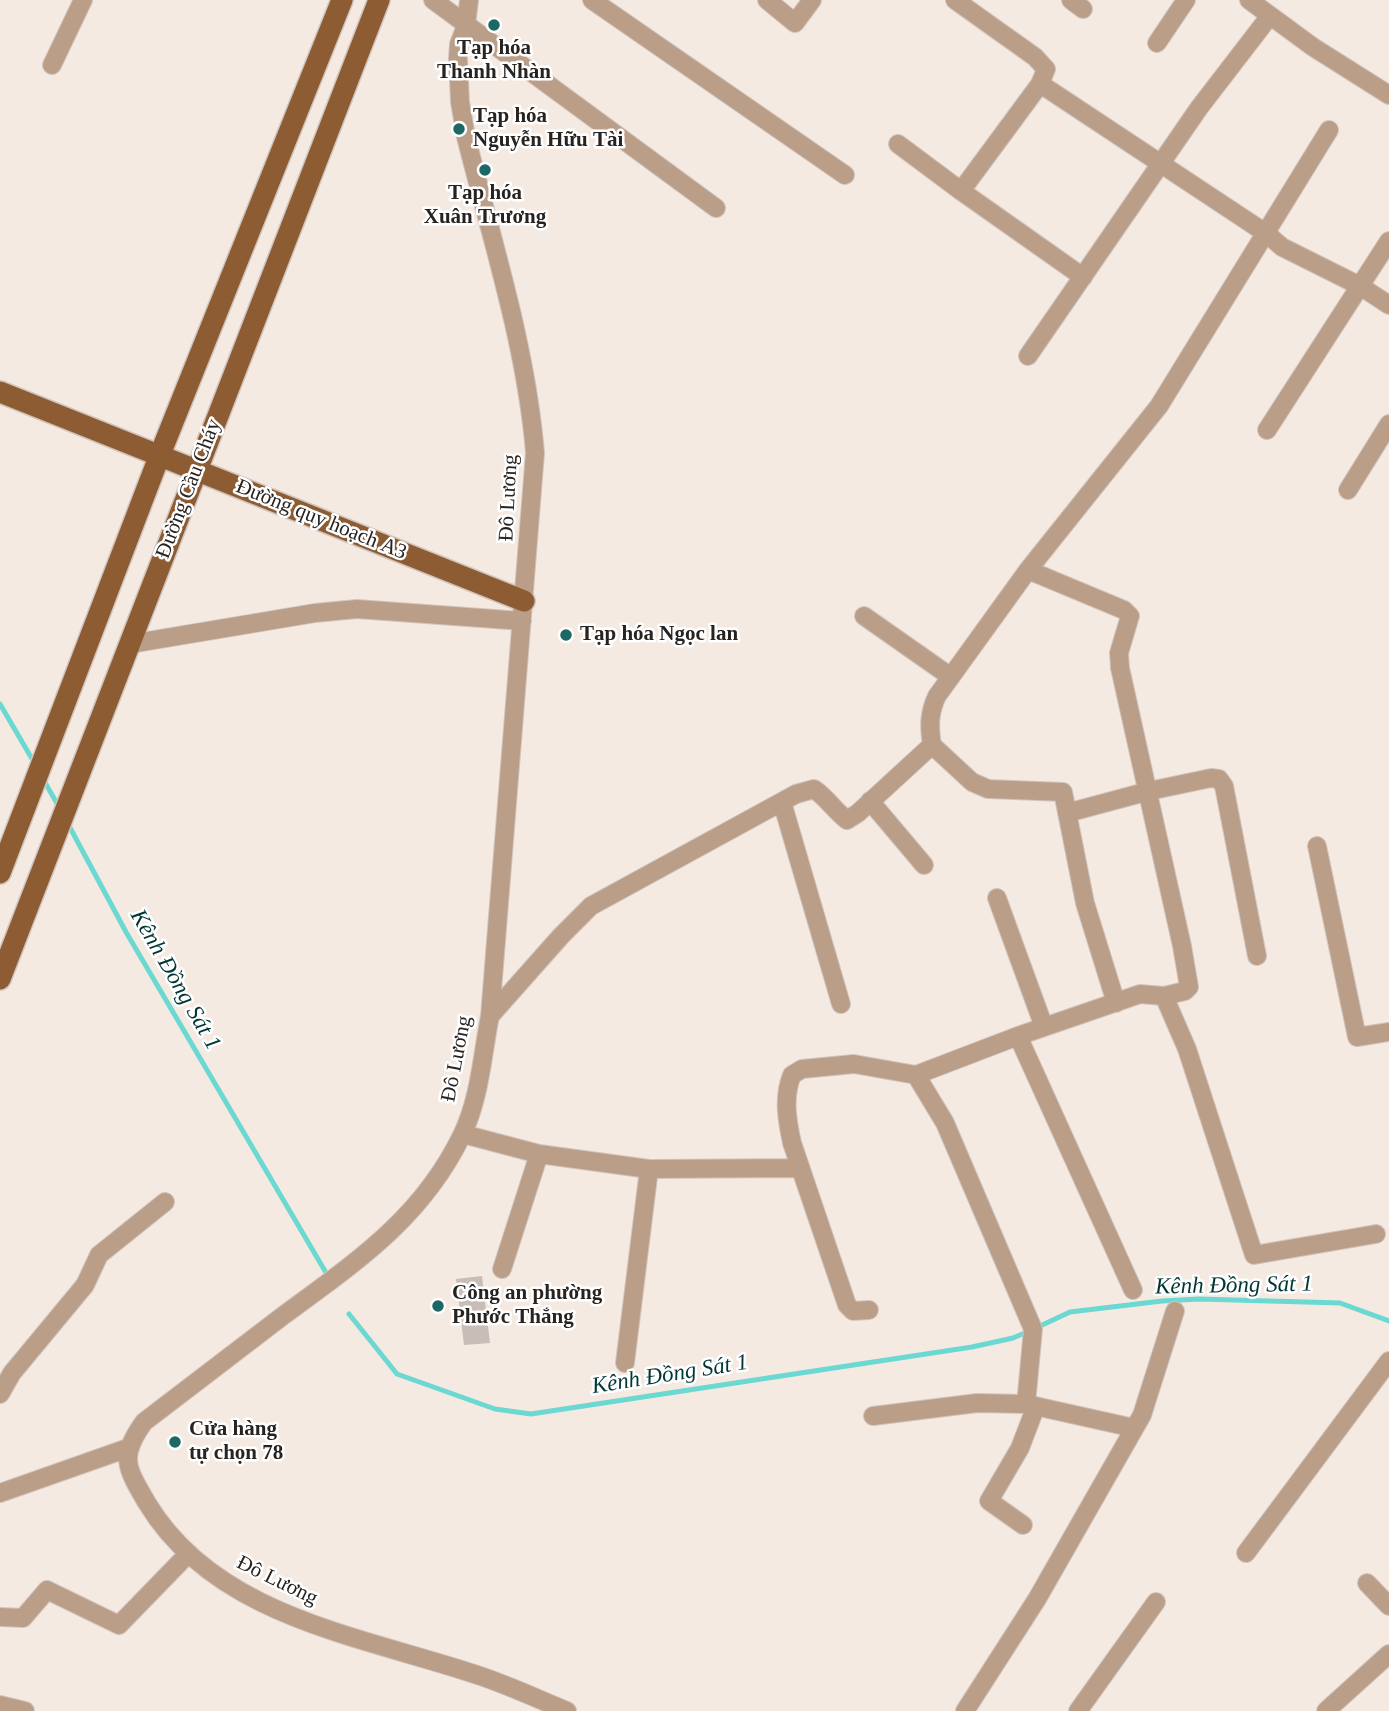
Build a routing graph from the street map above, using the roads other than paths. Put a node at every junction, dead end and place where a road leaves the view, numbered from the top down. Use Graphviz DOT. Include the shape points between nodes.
graph roads {
  1 [pos="83,0"];
  2 [pos="342,0"];
  3 [pos="379,0"];
  4 [pos="433,0"];
  5 [pos="469,0"];
  6 [pos="592,0"];
  7 [pos="767,0"];
  8 [pos="812,0"];
  9 [pos="955,0"];
  10 [pos="1186,0"];
  11 [pos="1249,0"];
  12 [pos="1269,17"];
  13 [pos="466,26"];
  14 [pos="1157,44"];
  15 [pos="52,65"];
  16 [pos="1040,84"];
  17 [pos="1389,95"];
  18 [pos="1329,130"];
  19 [pos="898,144"];
  20 [pos="1161,165"];
  21 [pos="845,175"];
  22 [pos="961,191"];
  23 [pos="716,208"];
  24 [pos="1267,234"];
  25 [pos="1389,242"];
  26 [pos="1083,277"];
  27 [pos="1360,286"];
  28 [pos="1389,305"];
  29 [pos="1028,356"];
  30 [pos="0,392"];
  31 [pos="1389,424"];
  32 [pos="1267,430"];
  33 [pos="159,457"];
  34 [pos="196,470"];
  35 [pos="1348,490"];
  36 [pos="1028,570"];
  37 [pos="523,611"];
  38 [pos="864,616"];
  39 [pos="130,644"];
  40 [pos="951,677"];
  41 [pos="932,745"];
  42 [pos="1149,791"];
  43 [pos="782,802"];
  44 [pos="870,802"];
  45 [pos="1068,813"];
  46 [pos="1317,846"];
  47 [pos="924,865"];
  48 [pos="0,873"];
  49 [pos="997,898"];
  50 [pos="1257,956"];
  51 [pos="0,979"];
  52 [pos="1164,996"];
  53 [pos="841,1003"];
  54 [pos="1116,1003"];
  55 [pos="489,1016"];
  56 [pos="1044,1027"];
  57 [pos="1389,1032"];
  58 [pos="1018,1036"];
  59 [pos="916,1075"];
  60 [pos="463,1134"];
  61 [pos="539,1154"];
  62 [pos="800,1168"];
  63 [pos="649,1169"];
  64 [pos="165,1202"];
  65 [pos="1377,1234"];
  66 [pos="502,1269"];
  67 [pos="1133,1290"];
  68 [pos="869,1310"];
  69 [pos="1175,1311"];
  70 [pos="1389,1361"];
  71 [pos="625,1363"];
  72 [pos="0,1394"];
  73 [pos="1031,1405"];
  74 [pos="873,1416"];
  75 [pos="1134,1428"];
  76 [pos="128,1448"];
  77 [pos="0,1493"];
  78 [pos="1023,1525"];
  79 [pos="1246,1553"];
  80 [pos="188,1554"];
  81 [pos="1367,1583"];
  82 [pos="1156,1602"];
  83 [pos="1389,1606"];
  84 [pos="0,1617"];
  85 [pos="1389,1654"];
  86 [pos="0,1705"];
  87 [pos="25,1711"];
  88 [pos="567,1711"];
  89 [pos="965,1711"];
  90 [pos="1078,1711"];
  91 [pos="1326,1711"];
  1 -- 15 [label="street"];
  2 -- 33 [label="main road, Đường Cầu Cháy"];
  3 -- 34 [label="main road, Đường Cầu Cháy"];
  4 -- 13 [label="street"];
  5 -- 13 [label="street, Đô Lương"];
  6 -- 21 [label="street"];
  7 -- 8 [label="street" via="795,23"];
  9 -- 16 [label="street" via="1035,57 1046,69"];
  10 -- 14 [label="street"];
  11 -- 12 [label="street"];
  12 -- 17 [label="street"];
  12 -- 20 [label="street"];
  13 -- 23 [label="street"];
  13 -- 37 [label="street, Đô Lương" via="457,58 460,102 532,415 535,453"];
  16 -- 20 [label="street"];
  16 -- 22 [label="street"];
  18 -- 24 [label="street"];
  19 -- 22 [label="street"];
  20 -- 24 [label="street"];
  20 -- 26 [label="street"];
  22 -- 26 [label="street"];
  24 -- 27 [label="street" via="1282,247"];
  24 -- 36 [label="street" via="1159,406"];
  25 -- 27 [label="street"];
  26 -- 29 [label="street"];
  27 -- 28 [label="street"];
  27 -- 32 [label="street"];
  30 -- 33 [label="main road, Đường quy hoạch A3"];
  31 -- 35 [label="street"];
  33 -- 34 [label="main road, Đường quy hoạch A3"];
  33 -- 48 [label="main road, Đường Cầu Cháy"];
  34 -- 37 [label="main road, Đường quy hoạch A3"];
  34 -- 39 [label="main road, Đường Cầu Cháy"];
  36 -- 40 [label="street"];
  36 -- 42 [label="street" via="1129,614 1120,668"];
  37 -- 39 [label="street" via="357,609"];
  37 -- 55 [label="street, Đô Lương"];
  38 -- 40 [label="street"];
  39 -- 51 [label="main road, Đường Cầu Cháy"];
  40 -- 41 [label="street" via="930,709"];
  41 -- 44 [label="street"];
  41 -- 45 [label="street" via="972,782 988,789 1063,792"];
  42 -- 45 [label="street"];
  42 -- 50 [label="street" via="1212,778 1222,782"];
  42 -- 52 [label="street" via="1189,982 1185,991"];
  43 -- 44 [label="street" via="814,789 847,820"];
  43 -- 53 [label="street"];
  43 -- 55 [label="street" via="591,905"];
  44 -- 47 [label="street"];
  45 -- 54 [label="street" via="1085,903"];
  46 -- 57 [label="street" via="1357,1037"];
  49 -- 56 [label="street"];
  52 -- 54 [label="street" via="1140,994"];
  52 -- 65 [label="street" via="1187,1049 1254,1255"];
  54 -- 56 [label="street"];
  55 -- 60 [label="street, Đô Lương" via="476,1099"];
  56 -- 58 [label="street"];
  58 -- 59 [label="street"];
  58 -- 67 [label="street"];
  59 -- 62 [label="street" via="854,1064 802,1069 792,1075 787,1115"];
  59 -- 73 [label="street" via="945,1123 1033,1329"];
  60 -- 61 [label="street"];
  60 -- 76 [label="street, Đô Lương" via="441,1176 394,1229 144,1422"];
  61 -- 63 [label="street"];
  61 -- 66 [label="street"];
  62 -- 63 [label="street"];
  62 -- 68 [label="street" via="847,1306 853,1311"];
  63 -- 71 [label="street"];
  64 -- 72 [label="street" via="99,1255 85,1285"];
  69 -- 75 [label="street"];
  70 -- 79 [label="street"];
  73 -- 74 [label="street" via="977,1403"];
  73 -- 75 [label="street"];
  73 -- 78 [label="street" via="1020,1448 989,1501"];
  75 -- 89 [label="street" via="1037,1599"];
  76 -- 77 [label="street"];
  76 -- 80 [label="street, Đô Lương" via="133,1480"];
  80 -- 84 [label="street" via="119,1625 47,1590 23,1618"];
  80 -- 88 [label="street, Đô Lương" via="252,1599 322,1628 470,1672"];
  81 -- 83 [label="street"];
  82 -- 90 [label="street"];
  85 -- 91 [label="street"];
  86 -- 87 [label="street"];
}
